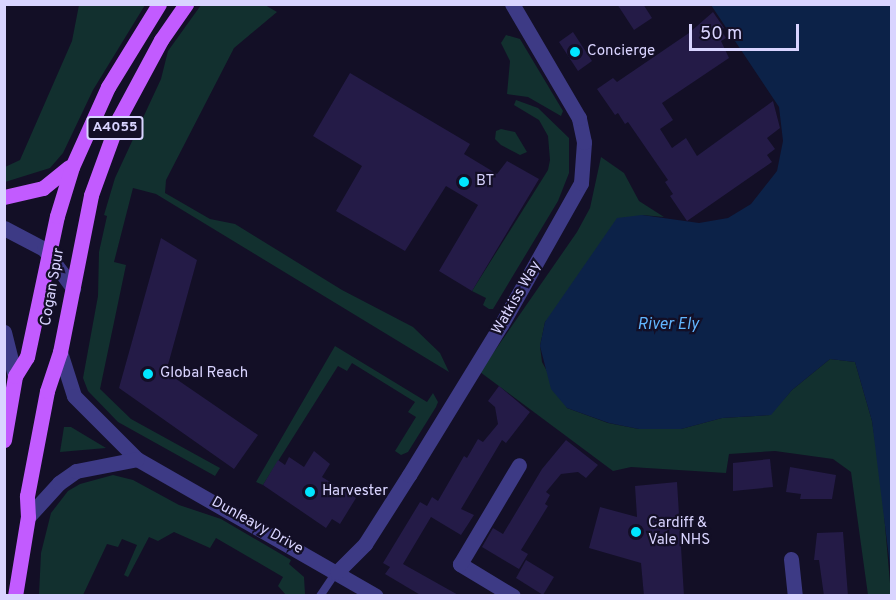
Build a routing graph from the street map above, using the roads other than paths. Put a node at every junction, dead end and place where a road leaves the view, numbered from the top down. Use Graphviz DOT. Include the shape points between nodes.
graph roads {
  1 [pos="159,4"];
  2 [pos="186,4"];
  3 [pos="512,4"];
  4 [pos="79,149"];
  5 [pos="4,197"];
  6 [pos="4,228"];
  7 [pos="48,254"];
  8 [pos="73,288"];
  9 [pos="4,332"];
  10 [pos="60,352"];
  11 [pos="15,376"];
  12 [pos="4,440"];
  13 [pos="137,459"];
  14 [pos="519,465"];
  15 [pos="28,517"];
  16 [pos="791,559"];
  17 [pos="337,572"];
  18 [pos="15,596"];
  19 [pos="320,596"];
  20 [pos="376,596"];
  21 [pos="513,596"];
  22 [pos="795,596"];
  1 -- 4 [label="main road, Cogan Spur / A4055" via="108,87"];
  2 -- 8 [label="main road, Cogan Spur / A4055" via="160,40 119,118 101,164 78,246"];
  3 -- 17 [label="street, Watkiss Way" via="579,118 584,142 581,183 501,325 409,475 364,544"];
  4 -- 5 [label="main road" via="57,180 27,194"];
  4 -- 7 [label="main road, Cogan Spur / A4055"];
  6 -- 7 [label="street" via="30,239"];
  7 -- 8 [label="street"];
  7 -- 11 [label="main road, Cogan Spur / A4055" via="27,357"];
  8 -- 10 [label="main road, Cogan Spur / A4055"];
  9 -- 11 [label="street"];
  10 -- 13 [label="street, Dunleavy Drive" via="74,396"];
  10 -- 15 [label="main road, Cogan Spur / A4055" via="47,391 27,496"];
  11 -- 12 [label="main road, Cogan Spur / A4055"];
  13 -- 15 [label="street" via="76,471 59,483"];
  13 -- 17 [label="street, Dunleavy Drive"];
  14 -- 21 [label="street" via="460,564"];
  15 -- 18 [label="main road, Cogan Spur / A4055"];
  16 -- 22 [label="street"];
  17 -- 19 [label="lane"];
  17 -- 20 [label="street, Dunleavy Drive"];
}
